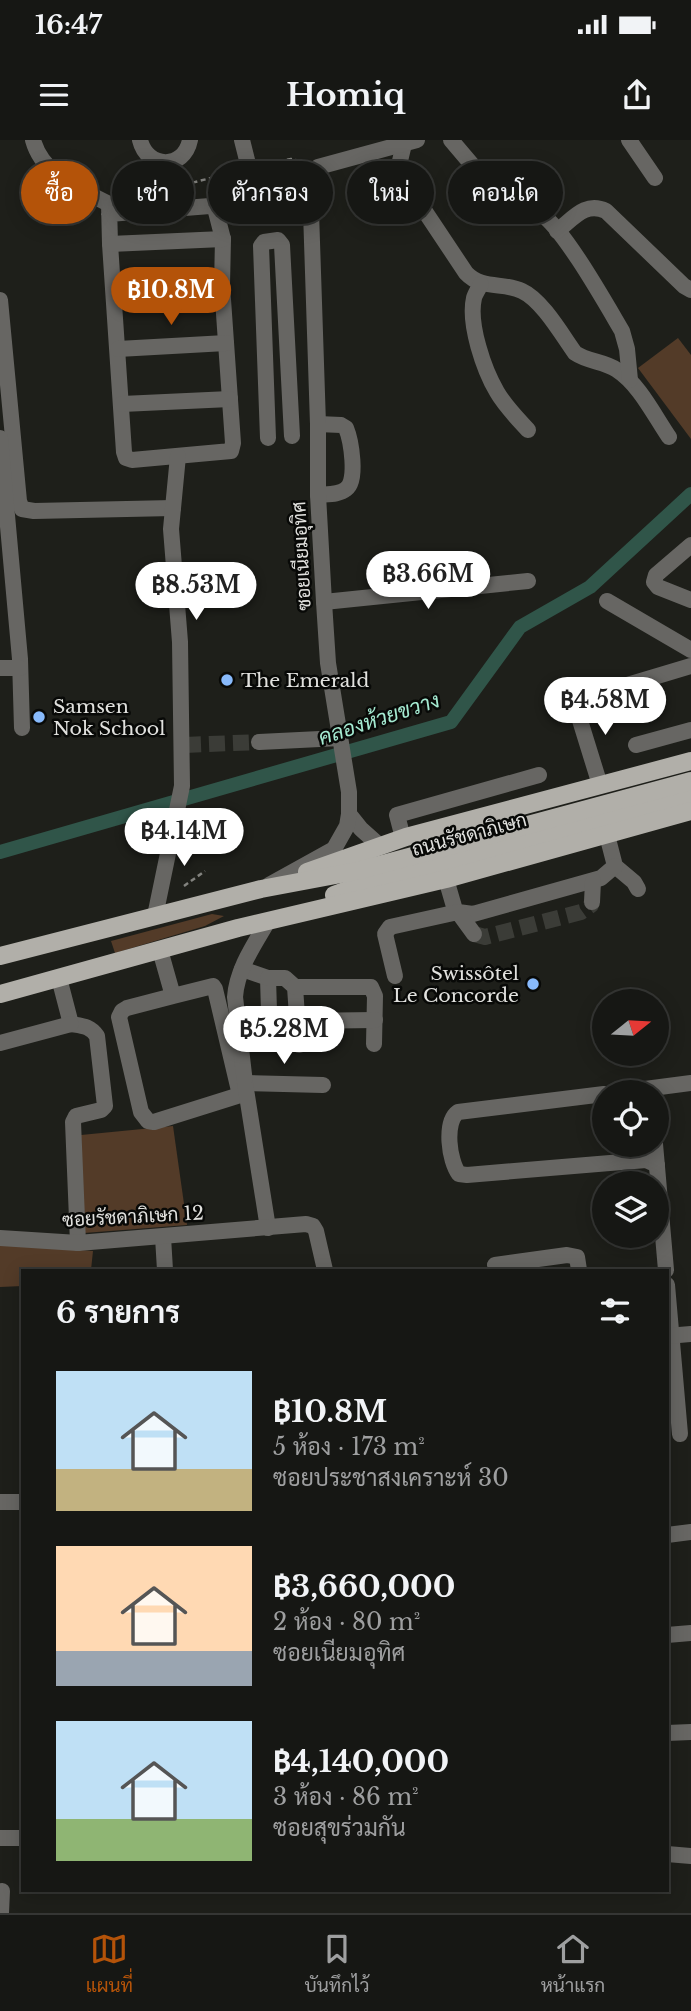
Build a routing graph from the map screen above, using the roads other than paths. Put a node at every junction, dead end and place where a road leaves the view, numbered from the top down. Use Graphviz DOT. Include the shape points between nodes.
graph roads {
  1 [pos="33,140"];
  2 [pos="140,140"];
  3 [pos="190,140"];
  4 [pos="242,140"];
  5 [pos="451,140"];
  6 [pos="629,140"];
  7 [pos="409,141"];
  8 [pos="247,161"];
  9 [pos="655,178"];
  10 [pos="109,209"];
  11 [pos="557,231"];
  12 [pos="223,239"];
  13 [pos="110,244"];
  14 [pos="481,284"];
  15 [pos="222,285"];
  16 [pos="691,289"];
  17 [pos="114,293"];
  18 [pos="0,300"];
  19 [pos="226,342"];
  20 [pos="118,349"];
  21 [pos="267,359"];
  22 [pos="288,359"];
  23 [pos="316,359"];
  24 [pos="630,380"];
  25 [pos="230,399"];
  26 [pos="122,404"];
  27 [pos="318,424"];
  28 [pos="527,430"];
  29 [pos="292,436"];
  30 [pos="668,437"];
  31 [pos="268,438"];
  32 [pos="0,439"];
  33 [pos="178,456"];
  34 [pos="318,495"];
  35 [pos="173,508"];
  36 [pos="691,545"];
  37 [pos="528,580"];
  38 [pos="691,600"];
  39 [pos="607,601"];
  40 [pos="324,602"];
  41 [pos="691,650"];
  42 [pos="691,666"];
  43 [pos="0,668"];
  44 [pos="20,668"];
  45 [pos="22,728"];
  46 [pos="691,730"];
  47 [pos="669,736"];
  48 [pos="259,742"];
  49 [pos="340,742"];
  50 [pos="636,745"];
  51 [pos="684,763"];
  52 [pos="539,775"];
  53 [pos="691,781"];
  54 [pos="600,785"];
  55 [pos="691,796"];
  56 [pos="691,811"];
  57 [pos="349,814"];
  58 [pos="607,835"];
  59 [pos="403,838"];
  60 [pos="380,846"];
  61 [pos="615,866"];
  62 [pos="446,878"];
  63 [pos="593,881"];
  64 [pos="261,889"];
  65 [pos="638,889"];
  66 [pos="592,902"];
  67 [pos="458,912"];
  68 [pos="155,916"];
  69 [pos="264,922"];
  70 [pos="474,934"];
  71 [pos="160,950"];
  72 [pos="0,956"];
  73 [pos="242,969"];
  74 [pos="395,976"];
  75 [pos="58,978"];
  76 [pos="268,978"];
  77 [pos="295,987"];
  78 [pos="0,993"];
  79 [pos="173,996"];
  80 [pos="375,1020"];
  81 [pos="299,1021"];
  82 [pos="71,1024"];
  83 [pos="0,1043"];
  84 [pos="270,1044"];
  85 [pos="374,1044"];
  86 [pos="299,1045"];
  87 [pos="245,1083"];
  88 [pos="691,1083"];
  89 [pos="323,1085"];
  90 [pos="669,1087"];
  91 [pos="592,1095"];
  92 [pos="656,1157"];
  93 [pos="657,1165"];
  94 [pos="268,1228"];
  95 [pos="163,1237"];
  96 [pos="0,1238"];
  97 [pos="78,1243"];
  98 [pos="495,1265"];
  99 [pos="165,1269"];
  100 [pos="325,1269"];
  101 [pos="579,1269"];
  102 [pos="666,1269"];
  103 [pos="691,1335"];
  104 [pos="669,1336"];
  105 [pos="680,1434"];
  106 [pos="0,1502"];
  107 [pos="21,1502"];
  108 [pos="691,1532"];
  109 [pos="669,1535"];
  110 [pos="691,1633"];
  111 [pos="669,1635"];
  112 [pos="691,1732"];
  113 [pos="669,1733"];
  114 [pos="0,1838"];
  115 [pos="21,1838"];
  116 [pos="669,1854"];
  117 [pos="691,1856"];
  118 [pos="2,1891"];
  119 [pos="1,1913"];
  1 -- 10 [label="street" via="54,174"];
  2 -- 3 [label="street" via="149,157 165,163 181,158"];
  4 -- 8 [label="street"];
  5 -- 11 [label="street" via="501,199 511,207 541,214"];
  6 -- 9 [label="street"];
  7 -- 14 [label="street" via="398,165 400,174 466,273"];
  7 -- 23 [label="street, ซอยเนียมอุทิศ" via="309,167"];
  10 -- 12 [label="street" via="210,206 218,213"];
  10 -- 13 [label="street"];
  11 -- 16 [label="street" via="586,208 596,206"];
  11 -- 24 [label="street" via="622,331"];
  12 -- 13 [label="street"];
  12 -- 15 [label="street"];
  13 -- 17 [label="street"];
  14 -- 24 [label="street" via="519,289 533,296 575,353 611,366"];
  14 -- 28 [label="street" via="473,313 485,368 498,394"];
  15 -- 17 [label="street"];
  15 -- 19 [label="street"];
  17 -- 20 [label="street"];
  18 -- 35 [label="street" via="22,509"];
  19 -- 20 [label="street"];
  19 -- 25 [label="street"];
  20 -- 26 [label="street"];
  21 -- 22 [label="street"];
  21 -- 22 [label="street" via="261,246 278,240 282,245"];
  21 -- 31 [label="street"];
  22 -- 23 [label="street"];
  22 -- 29 [label="street"];
  23 -- 27 [label="street, ซอยเนียมอุทิศ"];
  24 -- 30 [label="street"];
  25 -- 26 [label="street"];
  25 -- 33 [label="street" via="231,451"];
  26 -- 33 [label="street" via="126,458"];
  27 -- 34 [label="street, ซอยเนียมอุทิศ"];
  27 -- 34 [label="street" via="346,428 352,480 340,493"];
  32 -- 44 [label="street"];
  33 -- 35 [label="street"];
  34 -- 40 [label="street, ซอยเนียมอุทิศ"];
  35 -- 68 [label="street" via="182,786"];
  36 -- 38 [label="street" via="656,575 654,582"];
  37 -- 40 [label="street"];
  39 -- 41 [label="street"];
  40 -- 49 [label="street, ซอยเนียมอุทิศ"];
  42 -- 54 [label="street" via="574,701"];
  43 -- 44 [label="street"];
  44 -- 45 [label="street"];
  46 -- 47 [label="street"];
  47 -- 50 [label="street"];
  47 -- 51 [label="street"];
  48 -- 49 [label="street"];
  49 -- 57 [label="street, ซอยเนียมอุทิศ"];
  51 -- 54 [label="main road, ถนนรัชดาภิเษก"];
  52 -- 59 [label="street" via="389,817"];
  53 -- 64 [label="main road, ถนนรัชดาภิเษก" via="357,872"];
  54 -- 59 [label="main road, ถนนรัชดาภิเษก"];
  55 -- 69 [label="main road, ถนนรัชดาภิเษก" via="361,886"];
  56 -- 58 [label="main road, ถนนรัชดาภิเษก"];
  57 -- 60 [label="street"];
  57 -- 64 [label="street, ซอยเนียมอุทิศ" via="334,849"];
  58 -- 61 [label="street"];
  58 -- 62 [label="main road, ถนนรัชดาภิเษก"];
  59 -- 60 [label="main road, ถนนรัชดาภิเษก"];
  60 -- 64 [label="main road, ถนนรัชดาภิเษก"];
  61 -- 63 [label="street"];
  61 -- 65 [label="street"];
  62 -- 67 [label="street"];
  62 -- 69 [label="main road, ถนนรัชดาภิเษก"];
  63 -- 66 [label="street"];
  63 -- 67 [label="street" via="475,914"];
  64 -- 68 [label="main road, ถนนรัชดาภิเษก"];
  67 -- 70 [label="street"];
  67 -- 74 [label="street" via="387,930"];
  68 -- 72 [label="main road, ถนนรัชดาภิเษก"];
  69 -- 71 [label="main road, ถนนรัชดาภิเษก"];
  69 -- 73 [label="street"];
  71 -- 75 [label="main road, ถนนรัชดาภิเษก"];
  71 -- 79 [label="street"];
  73 -- 76 [label="street"];
  73 -- 87 [label="street" via="235,997"];
  75 -- 78 [label="main road, ถนนรัชดาภิเษก"];
  75 -- 82 [label="street"];
  76 -- 77 [label="street" via="285,978"];
  76 -- 84 [label="street"];
  77 -- 80 [label="street" via="371,988"];
  77 -- 81 [label="street"];
  79 -- 79 [label="street" via="127,1008 119,1017 141,1112 148,1121 240,1095 213,986"];
  80 -- 81 [label="street"];
  80 -- 85 [label="street"];
  81 -- 86 [label="street"];
  82 -- 83 [label="street"];
  82 -- 97 [label="street" via="86,1026 97,1036 105,1106 76,1116 73,1122"];
  87 -- 89 [label="street"];
  87 -- 94 [label="street"];
  88 -- 90 [label="street"];
  91 -- 93 [label="street" via="458,1112 448,1125 453,1167 467,1175 646,1160"];
  92 -- 93 [label="street"];
  93 -- 102 [label="street"];
  94 -- 95 [label="street, ซอยรัชดาภิเษก 12"];
  94 -- 100 [label="street, ซอยรัชดาภิเษก 12" via="313,1226"];
  95 -- 97 [label="street, ซอยรัชดาภิเษก 12"];
  95 -- 99 [label="street"];
  96 -- 97 [label="street, ซอยรัชดาภิเษก 12"];
  98 -- 101 [label="street" via="567,1255 577,1257"];
  103 -- 104 [label="street"];
  104 -- 105 [label="street"];
  106 -- 107 [label="street"];
  108 -- 109 [label="street"];
  110 -- 111 [label="street"];
  112 -- 113 [label="street"];
  114 -- 115 [label="street"];
  116 -- 117 [label="street"];
  118 -- 119 [label="street"];
}
